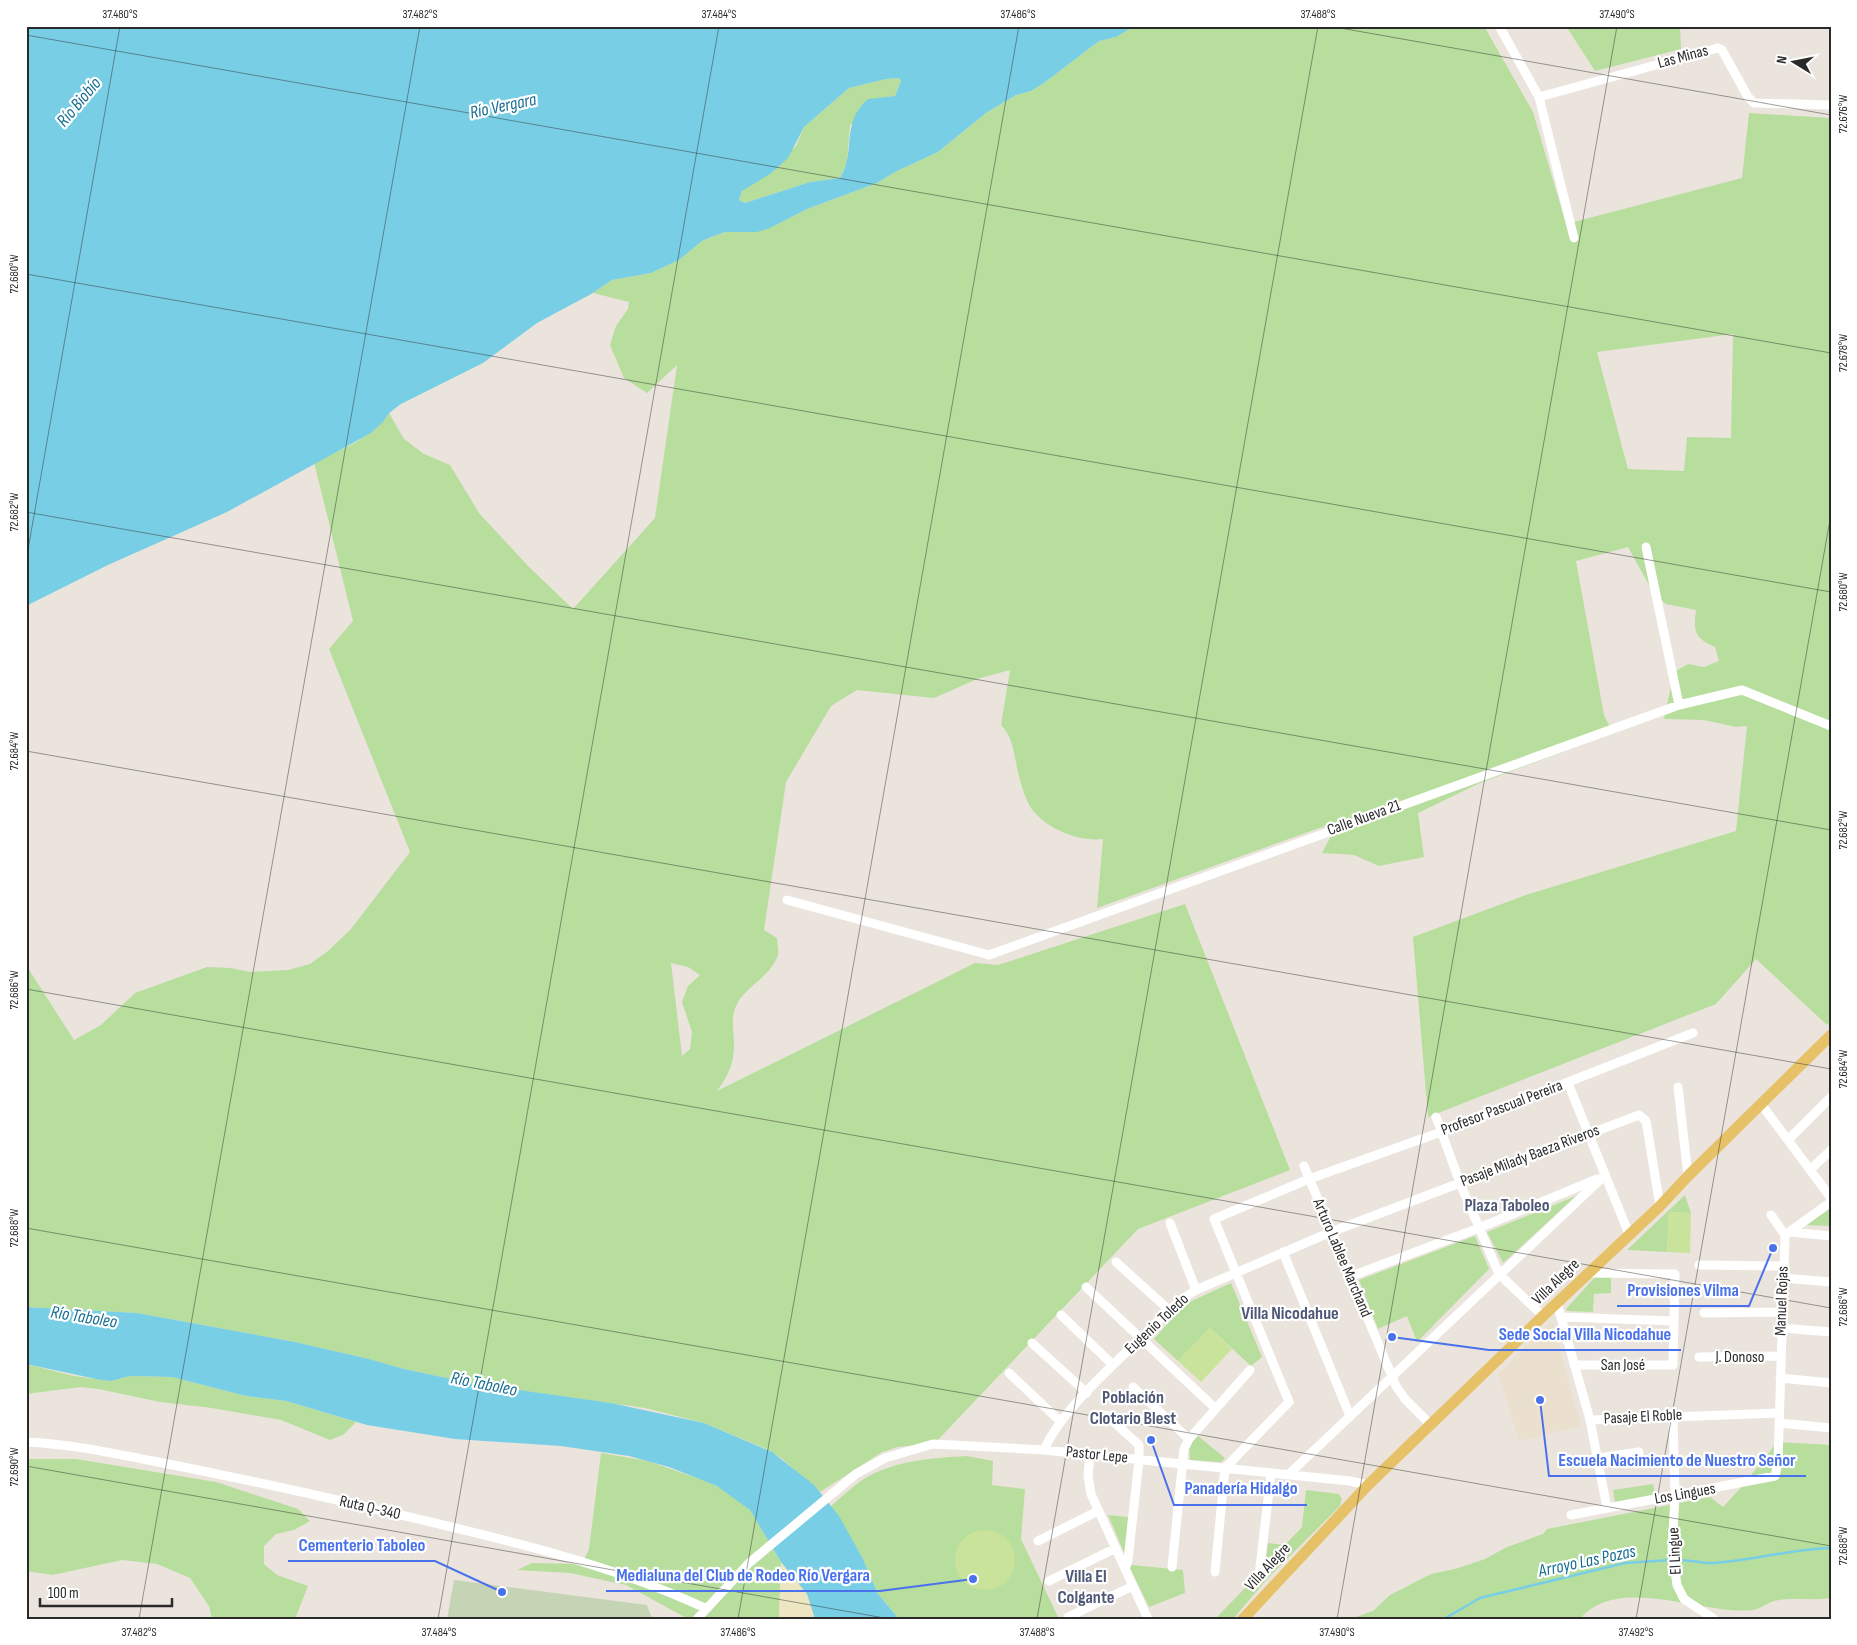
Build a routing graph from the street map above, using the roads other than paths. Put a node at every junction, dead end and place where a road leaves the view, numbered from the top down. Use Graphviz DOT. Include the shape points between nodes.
graph roads {
  1 [pos="1499,26"];
  2 [pos="1539,97"];
  3 [pos="1831,105"];
  4 [pos="1574,238"];
  5 [pos="1646,547"];
  6 [pos="1679,704"];
  7 [pos="1831,726"];
  8 [pos="787,900"];
  9 [pos="1693,1033"];
  10 [pos="1831,1035"];
  11 [pos="1568,1083"];
  12 [pos="1678,1087"];
  13 [pos="1831,1097"];
  14 [pos="1761,1104"];
  15 [pos="1436,1117"];
  16 [pos="1441,1132"];
  17 [pos="1588,1134"];
  18 [pos="1788,1140"];
  19 [pos="1831,1150"];
  20 [pos="1304,1166"];
  21 [pos="1810,1170"];
  22 [pos="1604,1176"];
  23 [pos="1688,1176"];
  24 [pos="1309,1179"];
  25 [pos="1460,1183"];
  26 [pos="1831,1198"];
  27 [pos="1831,1202"];
  28 [pos="1660,1206"];
  29 [pos="1771,1215"];
  30 [pos="1170,1224"];
  31 [pos="1479,1228"];
  32 [pos="1332,1232"];
  33 [pos="1788,1233"];
  34 [pos="1629,1234"];
  35 [pos="1831,1236"];
  36 [pos="1283,1252"];
  37 [pos="1116,1262"];
  38 [pos="1699,1266"];
  39 [pos="1783,1266"];
  40 [pos="1236,1273"];
  41 [pos="1589,1273"];
  42 [pos="1499,1274"];
  43 [pos="1349,1277"];
  44 [pos="1783,1278"];
  45 [pos="1831,1282"];
  46 [pos="1086,1287"];
  47 [pos="1196,1290"];
  48 [pos="1557,1303"];
  49 [pos="1169,1310"];
  50 [pos="1782,1312"];
  51 [pos="1704,1313"];
  52 [pos="1061,1314"];
  53 [pos="1543,1316"];
  54 [pos="1562,1317"];
  55 [pos="1674,1321"];
  56 [pos="1781,1328"];
  57 [pos="1831,1332"];
  58 [pos="1141,1338"];
  59 [pos="1032,1343"];
  60 [pos="1780,1356"];
  61 [pos="1700,1357"];
  62 [pos="1113,1365"];
  63 [pos="1574,1365"];
  64 [pos="1250,1370"];
  65 [pos="1009,1373"];
  66 [pos="1392,1374"];
  67 [pos="1780,1378"];
  68 [pos="1831,1383"];
  69 [pos="1133,1388"];
  70 [pos="1087,1393"];
  71 [pos="1215,1408"];
  72 [pos="1106,1415"];
  73 [pos="1350,1416"];
  74 [pos="1673,1416"];
  75 [pos="1779,1418"];
  76 [pos="1590,1420"];
  77 [pos="1060,1422"];
  78 [pos="1430,1424"];
  79 [pos="1831,1428"];
  80 [pos="1189,1439"];
  81 [pos="26,1442"];
  82 [pos="1044,1450"];
  83 [pos="1639,1452"];
  84 [pos="1090,1455"];
  85 [pos="1599,1458"];
  86 [pos="1139,1460"];
  87 [pos="1182,1464"];
  88 [pos="1225,1468"];
  89 [pos="1271,1473"];
  90 [pos="1288,1475"];
  91 [pos="1368,1485"];
  92 [pos="1675,1496"];
  93 [pos="1607,1508"];
  94 [pos="1098,1511"];
  95 [pos="1572,1515"];
  96 [pos="1038,1541"];
  97 [pos="1116,1548"];
  98 [pos="1172,1567"];
  99 [pos="1125,1569"];
  100 [pos="1215,1572"];
  101 [pos="1259,1576"];
  102 [pos="1050,1581"];
  103 [pos="1133,1586"];
  104 [pos="705,1608"];
  105 [pos="1068,1618"];
  106 [pos="697,1619"];
  107 [pos="1148,1619"];
  108 [pos="1243,1619"];
  109 [pos="1714,1619"];
  1 -- 2 [label="street"];
  2 -- 3 [label="street, Las Minas" via="1718,48 1754,103"];
  2 -- 4 [label="street"];
  5 -- 6 [label="street"];
  6 -- 7 [label="street, Calle Nueva 21" via="1742,690"];
  6 -- 8 [label="street, Calle Nueva 21" via="989,955"];
  9 -- 11 [label="street, Profesor Pascual Pereira"];
  10 -- 14 [label="main road, Villa Alegre"];
  11 -- 16 [label="street, Profesor Pascual Pereira"];
  11 -- 17 [label="street"];
  12 -- 23 [label="street"];
  13 -- 18 [label="street"];
  14 -- 18 [label="street"];
  14 -- 23 [label="main road, Villa Alegre"];
  15 -- 16 [label="street"];
  16 -- 24 [label="street, Profesor Pascual Pereira"];
  16 -- 25 [label="street"];
  17 -- 22 [label="street"];
  17 -- 25 [label="street, Pasaje Milady Baeza Riveros"];
  17 -- 28 [label="street, Pasaje Milady Baeza Riveros" via="1634,1116 1643,1117"];
  18 -- 21 [label="street"];
  19 -- 21 [label="street"];
  20 -- 24 [label="street, Arturo Lablee Marchand"];
  21 -- 26 [label="street"];
  22 -- 31 [label="street"];
  22 -- 34 [label="street"];
  22 -- 42 [label="street"];
  23 -- 28 [label="main road, Villa Alegre"];
  24 -- 32 [label="street, Arturo Lablee Marchand"];
  24 -- 40 [label="street, Profesor Pascual Pereira" via="1214,1219"];
  25 -- 31 [label="street"];
  25 -- 32 [label="street, Pasaje Milady Baeza Riveros"];
  27 -- 33 [label="street"];
  28 -- 34 [label="main road, Villa Alegre"];
  29 -- 33 [label="street"];
  30 -- 47 [label="street"];
  31 -- 42 [label="street"];
  31 -- 43 [label="street"];
  32 -- 36 [label="street, Eugenio Toledo"];
  32 -- 43 [label="street, Arturo Lablee Marchand"];
  33 -- 35 [label="street"];
  33 -- 39 [label="street, Manuel Rojas"];
  34 -- 41 [label="main road, Villa Alegre"];
  36 -- 40 [label="street, Eugenio Toledo"];
  36 -- 73 [label="street"];
  37 -- 49 [label="street"];
  38 -- 39 [label="street"];
  39 -- 44 [label="street, Manuel Rojas"];
  40 -- 47 [label="street, Eugenio Toledo"];
  40 -- 88 [label="street" via="1289,1402"];
  41 -- 48 [label="main road, Villa Alegre"];
  41 -- 55 [label="street" via="1674,1274"];
  42 -- 53 [label="street"];
  42 -- 66 [label="street"];
  43 -- 66 [label="street, Arturo Lablee Marchand"];
  44 -- 45 [label="street"];
  44 -- 50 [label="street, Manuel Rojas"];
  46 -- 58 [label="street"];
  47 -- 49 [label="street, Eugenio Toledo"];
  48 -- 53 [label="main road, Villa Alegre"];
  48 -- 54 [label="street"];
  49 -- 58 [label="street, Eugenio Toledo"];
  50 -- 51 [label="street"];
  50 -- 56 [label="street, Manuel Rojas"];
  52 -- 62 [label="street"];
  53 -- 78 [label="main road, Villa Alegre"];
  54 -- 55 [label="street"];
  54 -- 63 [label="street"];
  55 -- 63 [label="street, San José" via="1673,1365"];
  56 -- 57 [label="street"];
  56 -- 60 [label="street, Manuel Rojas"];
  58 -- 62 [label="street, Eugenio Toledo"];
  58 -- 71 [label="street"];
  59 -- 70 [label="street"];
  60 -- 61 [label="street, J. Donoso"];
  60 -- 67 [label="street, Manuel Rojas"];
  62 -- 70 [label="street, Eugenio Toledo"];
  63 -- 76 [label="street"];
  64 -- 71 [label="street"];
  65 -- 77 [label="street"];
  66 -- 73 [label="street"];
  66 -- 78 [label="street, Arturo Lablee Marchand" via="1405,1399"];
  67 -- 68 [label="street"];
  67 -- 75 [label="street, Manuel Rojas"];
  69 -- 80 [label="street"];
  70 -- 77 [label="street, Eugenio Toledo"];
  71 -- 80 [label="street"];
  72 -- 86 [label="street" via="1139,1445"];
  73 -- 90 [label="street"];
  74 -- 75 [label="street, Pasaje El Roble"];
  74 -- 76 [label="street, Pasaje El Roble"];
  74 -- 92 [label="street, El Lingue"];
  75 -- 79 [label="street, Pasaje El Roble"];
  75 -- 92 [label="street, Los Lingues" via="1775,1476"];
  76 -- 85 [label="street"];
  77 -- 82 [label="street, Eugenio Toledo"];
  78 -- 91 [label="main road, Villa Alegre"];
  80 -- 87 [label="street"];
  81 -- 104 [label="street, Ruta Q-340" via="248,1479 526,1546 613,1571"];
  82 -- 84 [label="street, Pastor Lepe"];
  82 -- 104 [label="street, Pastor Lepe" via="934,1444 871,1464 749,1563"];
  83 -- 85 [label="street"];
  84 -- 86 [label="street, Pastor Lepe"];
  84 -- 94 [label="street" via="1089,1486"];
  85 -- 93 [label="street"];
  86 -- 87 [label="street, Pastor Lepe"];
  86 -- 99 [label="street"];
  87 -- 88 [label="street, Pastor Lepe"];
  87 -- 98 [label="street"];
  88 -- 89 [label="street, Pastor Lepe"];
  88 -- 100 [label="street"];
  89 -- 90 [label="street, Pastor Lepe"];
  89 -- 101 [label="street"];
  90 -- 91 [label="street, Pastor Lepe"];
  91 -- 108 [label="main road, Villa Alegre"];
  92 -- 93 [label="street, Los Lingues"];
  92 -- 109 [label="street, El Lingue" via="1672,1549 1677,1585 1684,1599"];
  93 -- 95 [label="street, Los Lingues"];
  94 -- 96 [label="street"];
  94 -- 97 [label="street"];
  97 -- 99 [label="street"];
  97 -- 102 [label="street"];
  99 -- 103 [label="street"];
  103 -- 105 [label="street"];
  103 -- 107 [label="street"];
  104 -- 106 [label="street, Pastor Lepe"];
}
